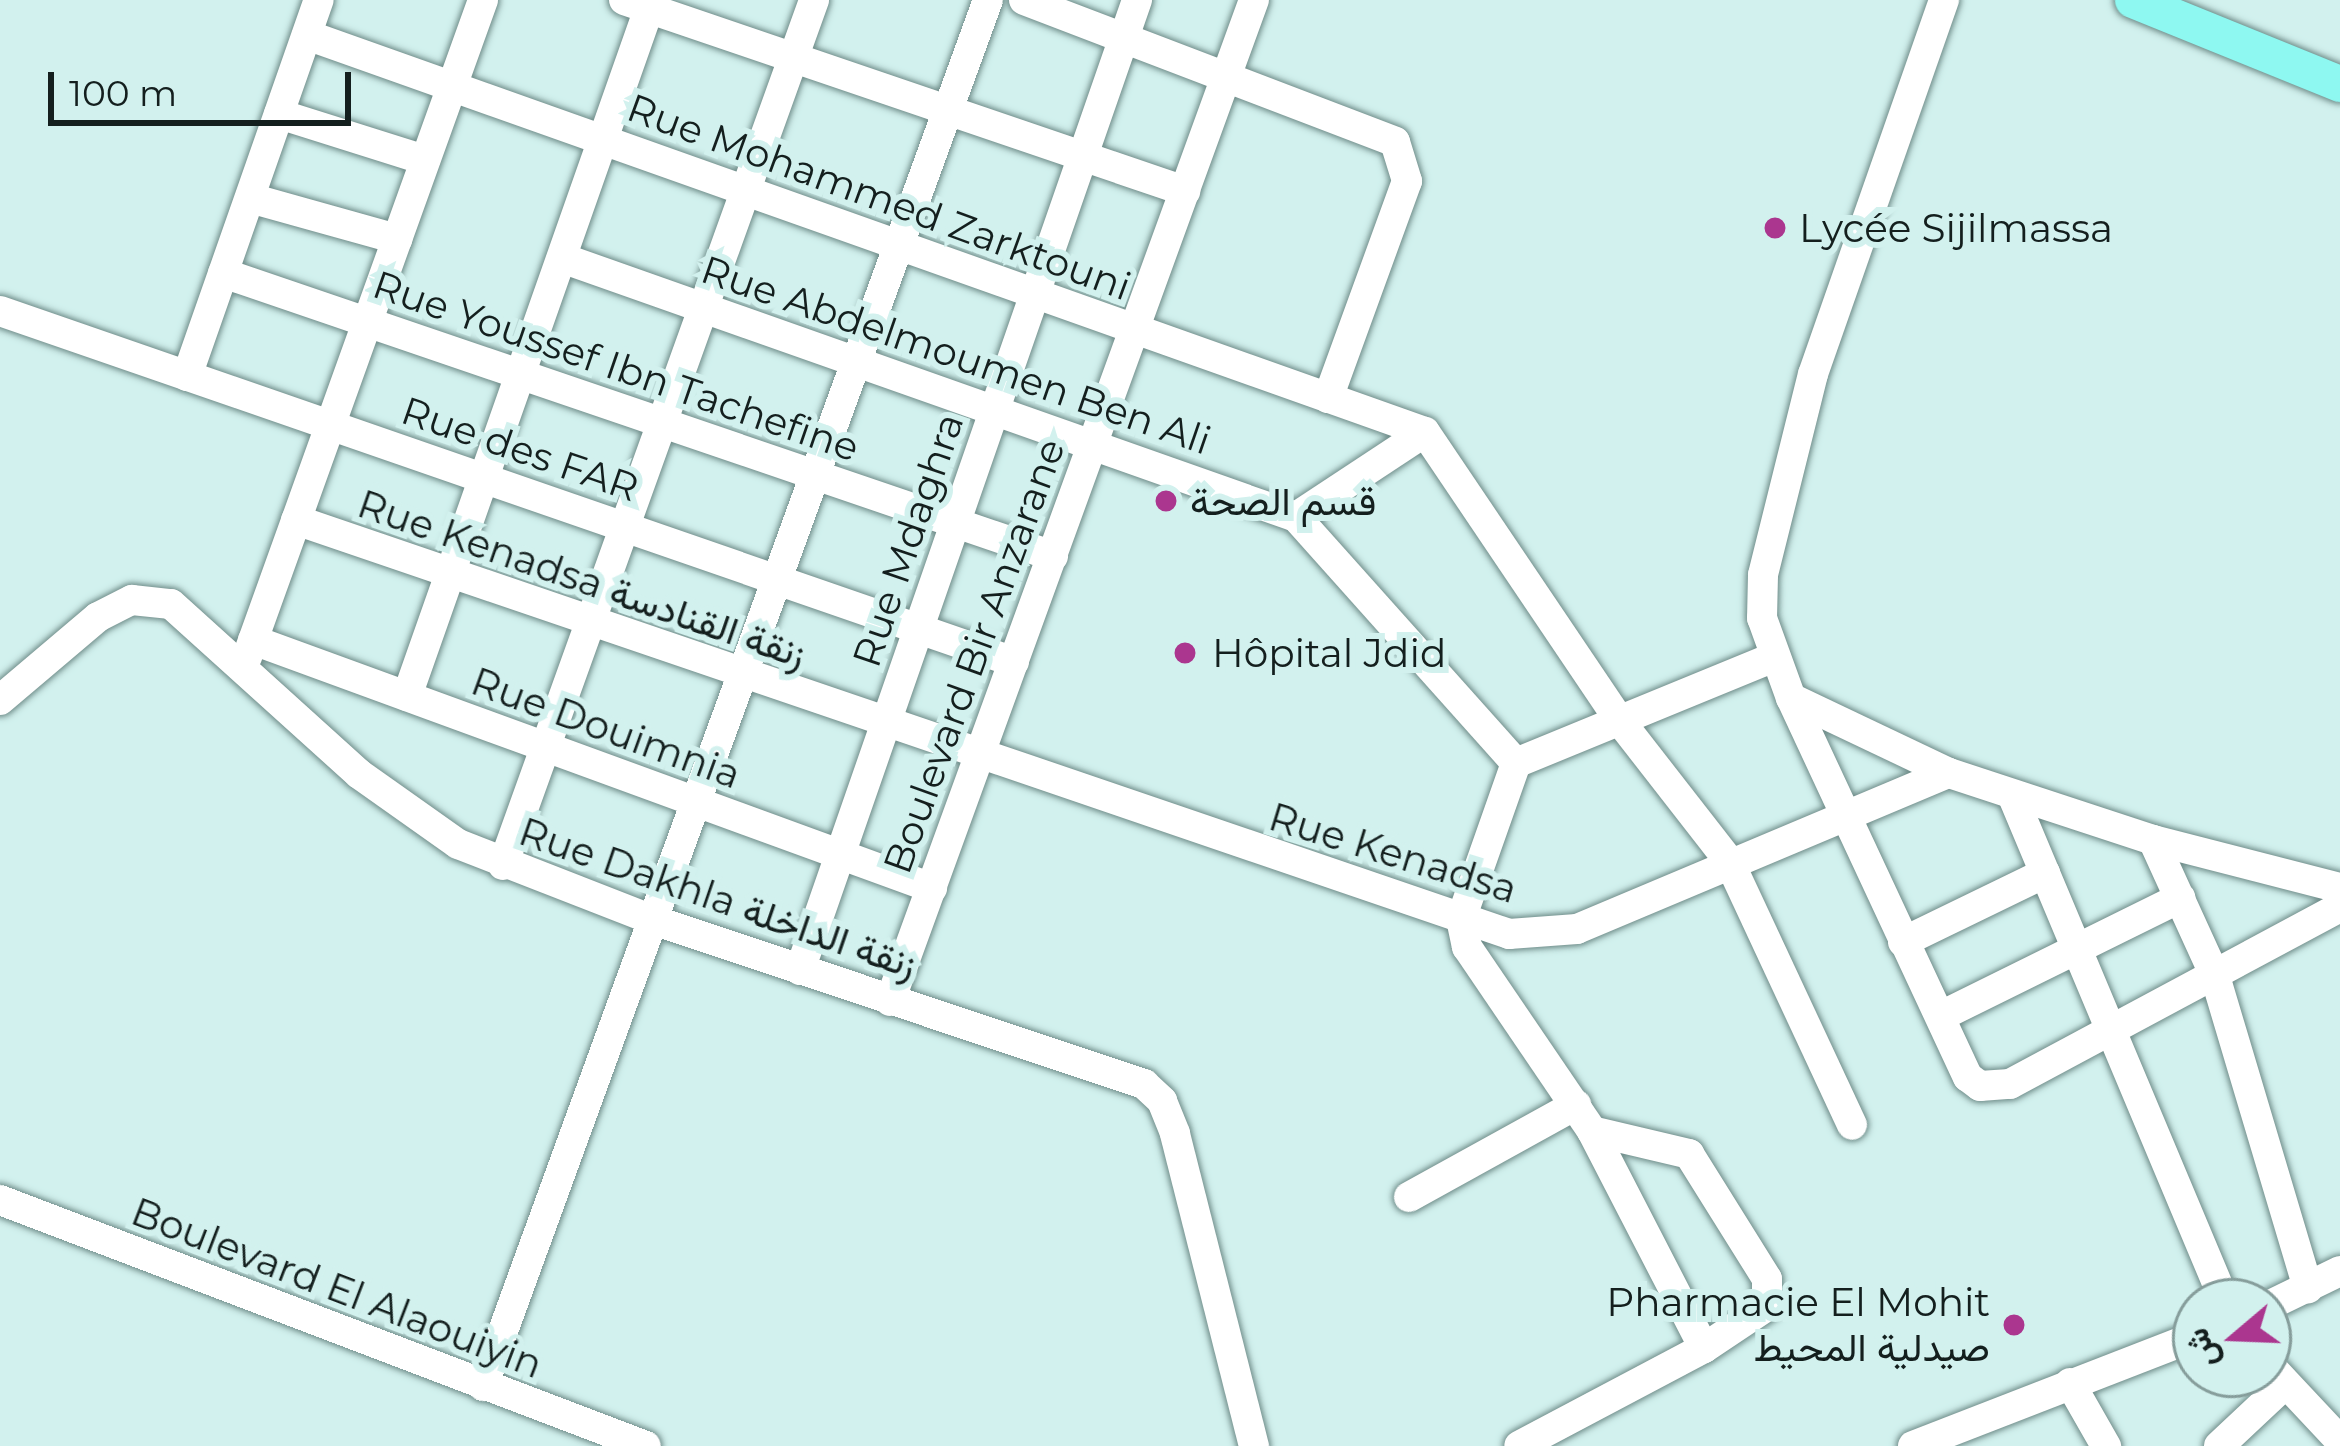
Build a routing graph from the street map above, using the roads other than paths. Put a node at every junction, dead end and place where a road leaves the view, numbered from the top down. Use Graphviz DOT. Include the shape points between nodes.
graph roads {
  1 [pos="319,0"];
  2 [pos="483,0"];
  3 [pos="814,0"];
  4 [pos="988,0"];
  5 [pos="1024,0"];
  6 [pos="1138,0"];
  7 [pos="1254,0"];
  8 [pos="1943,0"];
  9 [pos="2133,0"];
  10 [pos="642,3"];
  11 [pos="307,35"];
  12 [pos="1125,36"];
  13 [pos="794,58"];
  14 [pos="1228,72"];
  15 [pos="2340,84"];
  16 [pos="452,87"];
  17 [pos="948,110"];
  18 [pos="279,114"];
  19 [pos="603,140"];
  20 [pos="1083,156"];
  21 [pos="425,160"];
  22 [pos="746,191"];
  23 [pos="1185,191"];
  24 [pos="250,198"];
  25 [pos="397,239"];
  26 [pos="898,245"];
  27 [pos="562,258"];
  28 [pos="223,273"];
  29 [pos="1035,294"];
  30 [pos="704,307"];
  31 [pos="0,311"];
  32 [pos="367,322"];
  33 [pos="1135,329"];
  34 [pos="856,361"];
  35 [pos="520,375"];
  36 [pos="187,376"];
  37 [pos="1328,398"];
  38 [pos="995,410"];
  39 [pos="662,423"];
  40 [pos="331,425"];
  41 [pos="1425,432"];
  42 [pos="1093,444"];
  43 [pos="815,475"];
  44 [pos="484,478"];
  45 [pos="1296,517"];
  46 [pos="296,520"];
  47 [pos="956,523"];
  48 [pos="625,527"];
  49 [pos="1053,556"];
  50 [pos="450,574"];
  51 [pos="777,580"];
  52 [pos="590,623"];
  53 [pos="919,629"];
  54 [pos="249,654"];
  55 [pos="1772,658"];
  56 [pos="1014,662"];
  57 [pos="742,676"];
  58 [pos="407,696"];
  59 [pos="1791,698"];
  60 [pos="0,700"];
  61 [pos="1620,721"];
  62 [pos="885,726"];
  63 [pos="546,747"];
  64 [pos="979,759"];
  65 [pos="1516,763"];
  66 [pos="1949,773"];
  67 [pos="2013,797"];
  68 [pos="696,802"];
  69 [pos="1846,812"];
  70 [pos="2153,840"];
  71 [pos="840,855"];
  72 [pos="1729,861"];
  73 [pos="503,865"];
  74 [pos="2045,873"];
  75 [pos="932,888"];
  76 [pos="2340,888"];
  77 [pos="2180,898"];
  78 [pos="2340,908"];
  79 [pos="1461,919"];
  80 [pos="653,920"];
  81 [pos="1903,942"];
  82 [pos="2077,950"];
  83 [pos="800,970"];
  84 [pos="2215,976"];
  85 [pos="890,1001"];
  86 [pos="1941,1016"];
  87 [pos="2111,1031"];
  88 [pos="1584,1118"];
  89 [pos="1852,1125"];
  90 [pos="1409,1197"];
  91 [pos="0,1200"];
  92 [pos="2340,1271"];
  93 [pos="2215,1278"];
  94 [pos="2308,1288"];
  95 [pos="2292,1295"];
  96 [pos="2172,1345"];
  97 [pos="1704,1348"];
  98 [pos="2071,1384"];
  99 [pos="483,1386"];
  100 [pos="2292,1391"];
  101 [pos="2257,1398"];
  102 [pos="2340,1441"];
  103 [pos="646,1446"];
  104 [pos="1254,1446"];
  105 [pos="1520,1446"];
  106 [pos="1913,1446"];
  107 [pos="2106,1446"];
  108 [pos="2219,1446"];
  1 -- 11 [label="street"];
  2 -- 16 [label="street"];
  3 -- 13 [label="street"];
  4 -- 17 [label="street"];
  5 -- 12 [label="street"];
  6 -- 12 [label="street, Rue Mdaghra"];
  7 -- 14 [label="street, Boulevard Bir Anzarane"];
  8 -- 55 [label="street" via="1808,396 1763,575"];
  9 -- 15 [label="main road"];
  10 -- 13 [label="street"];
  10 -- 19 [label="street"];
  11 -- 16 [label="street, Rue Mohammed Zarktouni"];
  11 -- 18 [label="street"];
  12 -- 14 [label="street"];
  12 -- 20 [label="street, Rue Mdaghra"];
  13 -- 17 [label="street"];
  13 -- 22 [label="street"];
  14 -- 23 [label="street, Boulevard Bir Anzarane"];
  14 -- 37 [label="street" via="1395,142 1405,161 1406,181"];
  16 -- 19 [label="street, Rue Mohammed Zarktouni"];
  16 -- 21 [label="street"];
  17 -- 20 [label="street"];
  17 -- 26 [label="street"];
  18 -- 21 [label="street"];
  18 -- 24 [label="street"];
  19 -- 22 [label="street, Rue Mohammed Zarktouni"];
  19 -- 27 [label="street"];
  20 -- 23 [label="street"];
  20 -- 29 [label="street, Rue Mdaghra"];
  21 -- 25 [label="street"];
  22 -- 26 [label="street, Rue Mohammed Zarktouni"];
  22 -- 30 [label="street"];
  23 -- 33 [label="street, Boulevard Bir Anzarane"];
  24 -- 25 [label="street"];
  24 -- 28 [label="street"];
  25 -- 32 [label="street"];
  26 -- 29 [label="street, Rue Mohammed Zarktouni"];
  26 -- 34 [label="street"];
  27 -- 30 [label="street, Rue Abdelmoumen Ben Ali"];
  27 -- 35 [label="street"];
  28 -- 32 [label="street, Rue Youssef Ibn Tachefine"];
  28 -- 36 [label="street"];
  29 -- 33 [label="street, Rue Mohammed Zarktouni"];
  29 -- 38 [label="street, Rue Mdaghra"];
  30 -- 34 [label="street, Rue Abdelmoumen Ben Ali"];
  30 -- 39 [label="street"];
  31 -- 36 [label="street, Rue des FAR"];
  32 -- 35 [label="street, Rue Youssef Ibn Tachefine"];
  32 -- 40 [label="street"];
  33 -- 37 [label="street, Rue Mohammed Zarktouni"];
  33 -- 42 [label="street, Boulevard Bir Anzarane"];
  34 -- 38 [label="street, Rue Abdelmoumen Ben Ali"];
  34 -- 43 [label="street"];
  35 -- 39 [label="street, Rue Youssef Ibn Tachefine"];
  35 -- 44 [label="street"];
  36 -- 40 [label="street, Rue des FAR"];
  37 -- 41 [label="street, Rue Mohammed Zarktouni"];
  38 -- 42 [label="street, Rue Abdelmoumen Ben Ali"];
  38 -- 47 [label="street, Rue Mdaghra"];
  39 -- 43 [label="street, Rue Youssef Ibn Tachefine"];
  39 -- 48 [label="street"];
  40 -- 44 [label="street, Rue des FAR"];
  40 -- 46 [label="street"];
  41 -- 45 [label="street"];
  41 -- 61 [label="street"];
  42 -- 45 [label="street, Rue Abdelmoumen Ben Ali"];
  42 -- 49 [label="street, Boulevard Bir Anzarane"];
  43 -- 47 [label="street, Rue Youssef Ibn Tachefine"];
  43 -- 51 [label="street"];
  44 -- 48 [label="street, Rue des FAR"];
  44 -- 50 [label="street"];
  45 -- 65 [label="street, Rue Abdelmoumen Ben Ali"];
  46 -- 50 [label="street, Rue Kenadsa زنقة القنادسة"];
  46 -- 54 [label="street"];
  47 -- 49 [label="street, Rue Youssef Ibn Tachefine"];
  47 -- 53 [label="street, Rue Mdaghra"];
  48 -- 51 [label="street, Rue des FAR"];
  48 -- 52 [label="street"];
  49 -- 56 [label="street, Boulevard Bir Anzarane"];
  50 -- 52 [label="street, Rue Kenadsa زنقة القنادسة"];
  50 -- 58 [label="street"];
  51 -- 53 [label="street, Rue des FAR"];
  51 -- 57 [label="street"];
  52 -- 57 [label="street, Rue Kenadsa زنقة القنادسة"];
  52 -- 63 [label="street"];
  53 -- 56 [label="street, Rue des FAR"];
  53 -- 62 [label="street, Rue Mdaghra"];
  54 -- 58 [label="street, Rue Douimnia"];
  54 -- 60 [label="street, Rue Dakhla زنقة الداخلة" via="171,604 132,599 98,617"];
  54 -- 73 [label="street, Rue Dakhla زنقة الداخلة" via="407,813"];
  55 -- 59 [label="street"];
  55 -- 61 [label="street"];
  56 -- 64 [label="street, Boulevard Bir Anzarane"];
  57 -- 62 [label="street, Rue Kenadsa زنقة القنادسة"];
  57 -- 68 [label="street"];
  58 -- 63 [label="street, Rue Douimnia"];
  59 -- 66 [label="street"];
  59 -- 69 [label="street"];
  61 -- 65 [label="street"];
  61 -- 72 [label="street"];
  62 -- 64 [label="street, Rue Kenadsa زنقة القنادسة"];
  62 -- 71 [label="street, Rue Mdaghra"];
  63 -- 68 [label="street, Rue Douimnia"];
  63 -- 73 [label="street"];
  64 -- 75 [label="street, Boulevard Bir Anzarane"];
  64 -- 79 [label="street, Rue Kenadsa"];
  65 -- 79 [label="street"];
  66 -- 67 [label="street"];
  66 -- 69 [label="street, Rue Kenadsa"];
  67 -- 70 [label="street"];
  67 -- 74 [label="street"];
  68 -- 71 [label="street, Rue Douimnia"];
  68 -- 80 [label="street"];
  69 -- 72 [label="street, Rue Kenadsa"];
  69 -- 81 [label="street"];
  70 -- 76 [label="street"];
  70 -- 77 [label="street"];
  71 -- 75 [label="street, Rue Douimnia"];
  71 -- 83 [label="street, Rue Mdaghra"];
  72 -- 79 [label="street, Rue Kenadsa" via="1577,929 1509,934"];
  72 -- 89 [label="street"];
  73 -- 80 [label="street, Rue Dakhla زنقة الداخلة"];
  74 -- 81 [label="street"];
  74 -- 82 [label="street"];
  75 -- 85 [label="street, Boulevard Bir Anzarane"];
  77 -- 82 [label="street"];
  77 -- 84 [label="street"];
  78 -- 84 [label="street"];
  79 -- 88 [label="street" via="1481,972"];
  80 -- 83 [label="street, Rue Dakhla زنقة الداخلة"];
  80 -- 99 [label="street"];
  81 -- 86 [label="street"];
  82 -- 86 [label="street"];
  82 -- 87 [label="street"];
  83 -- 85 [label="street, Rue Dakhla زنقة الداخلة"];
  84 -- 87 [label="street"];
  84 -- 94 [label="street"];
  85 -- 104 [label="street, Rue Dakhla زنقة الداخلة" via="1112,1070 1162,1101"];
  86 -- 87 [label="street" via="1968,1077 1993,1088"];
  87 -- 93 [label="street"];
  88 -- 90 [label="street"];
  88 -- 97 [label="street"];
  88 -- 97 [label="street" via="1689,1154 1767,1279 1766,1306"];
  91 -- 99 [label="street, Boulevard El Alaouiyin"];
  92 -- 94 [label="street"];
  94 -- 95 [label="street"];
  96 -- 98 [label="street"];
  97 -- 105 [label="street"];
  98 -- 106 [label="street"];
  98 -- 107 [label="street"];
  99 -- 103 [label="street, Boulevard El Alaouiyin"];
  100 -- 102 [label="street"];
  101 -- 108 [label="street"];
}
